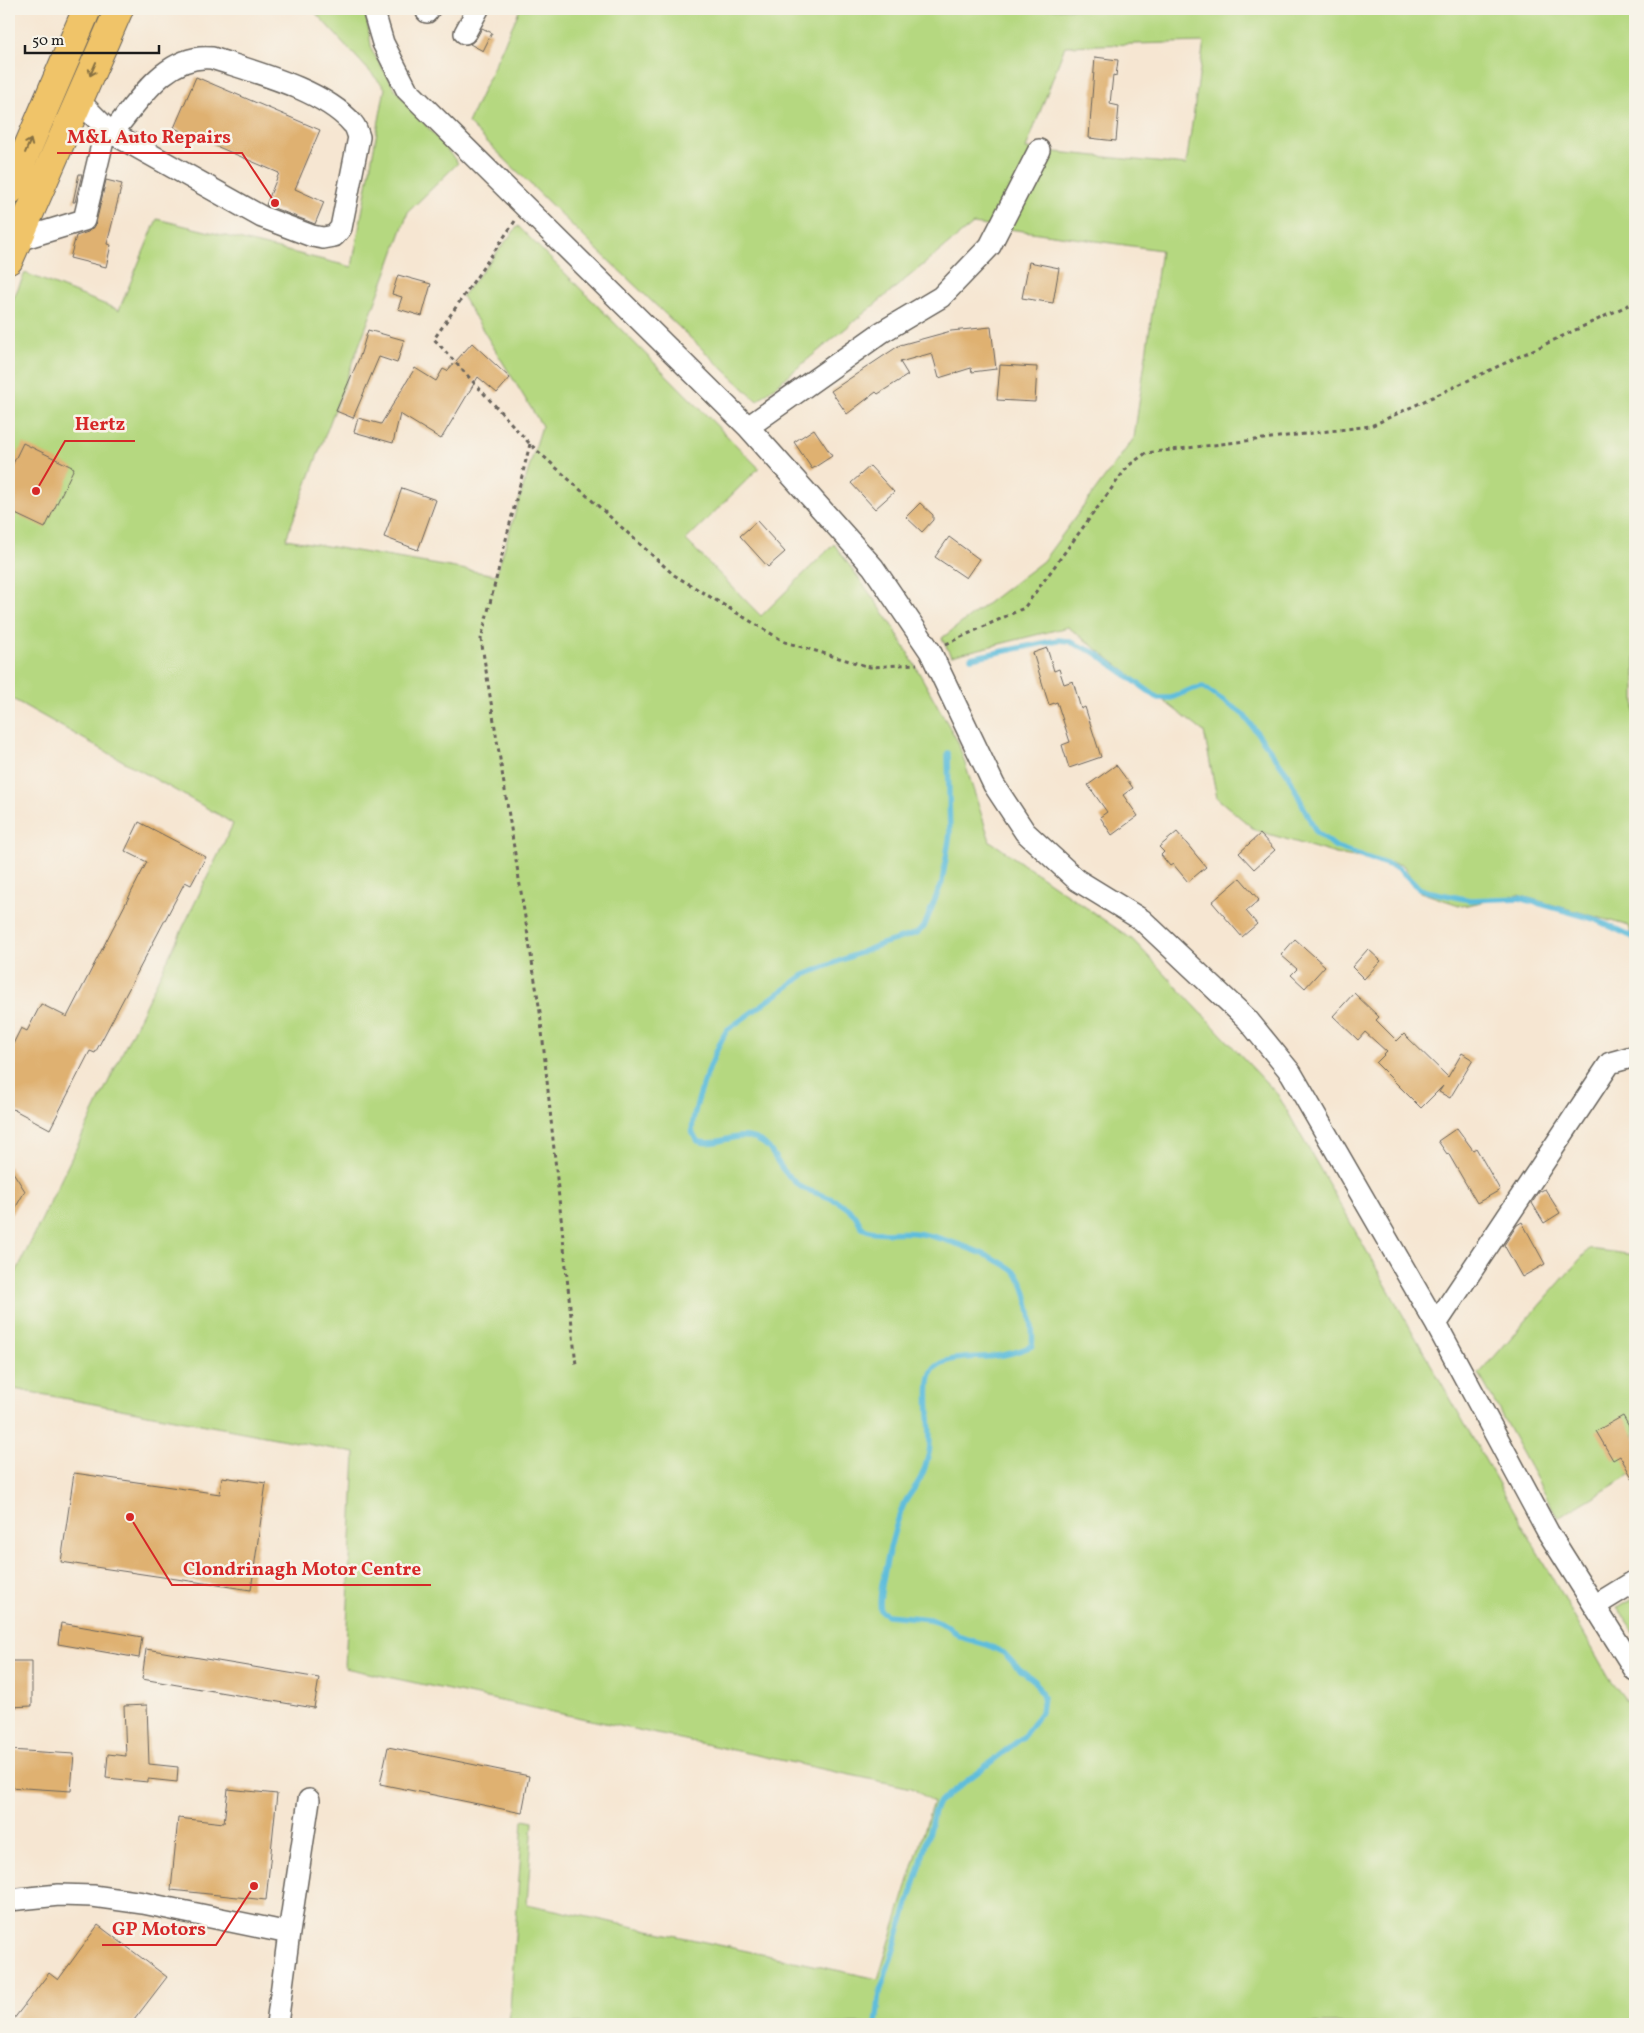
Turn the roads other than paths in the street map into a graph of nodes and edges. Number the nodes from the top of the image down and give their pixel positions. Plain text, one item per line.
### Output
1 (87, 9) edge
2 (119, 9) edge
3 (373, 9) edge
4 (478, 9) edge
5 (465, 33) dead end
6 (79, 101) junction
7 (109, 130) junction
8 (1039, 150) dead end
9 (9, 191) edge
10 (13, 250) edge
11 (748, 427) junction
12 (1635, 1056) edge
13 (1436, 1324) junction
14 (1635, 1581) edge
15 (1596, 1605) junction
16 (1635, 1670) edge
17 (309, 1800) dead end
18 (9, 1900) edge
19 (289, 1933) junction
20 (278, 2024) edge

9 -> 1 main road
2 -> 6 main road
3 - 11 street
4 - 5 street
6 - 7 street
6 - 10 main road
7 - 7 street
7 - 10 street
8 - 11 street
11 - 13 street
12 - 13 street
13 - 15 street
14 - 15 street
15 - 16 street
17 - 19 street
18 - 19 street
19 - 20 street

